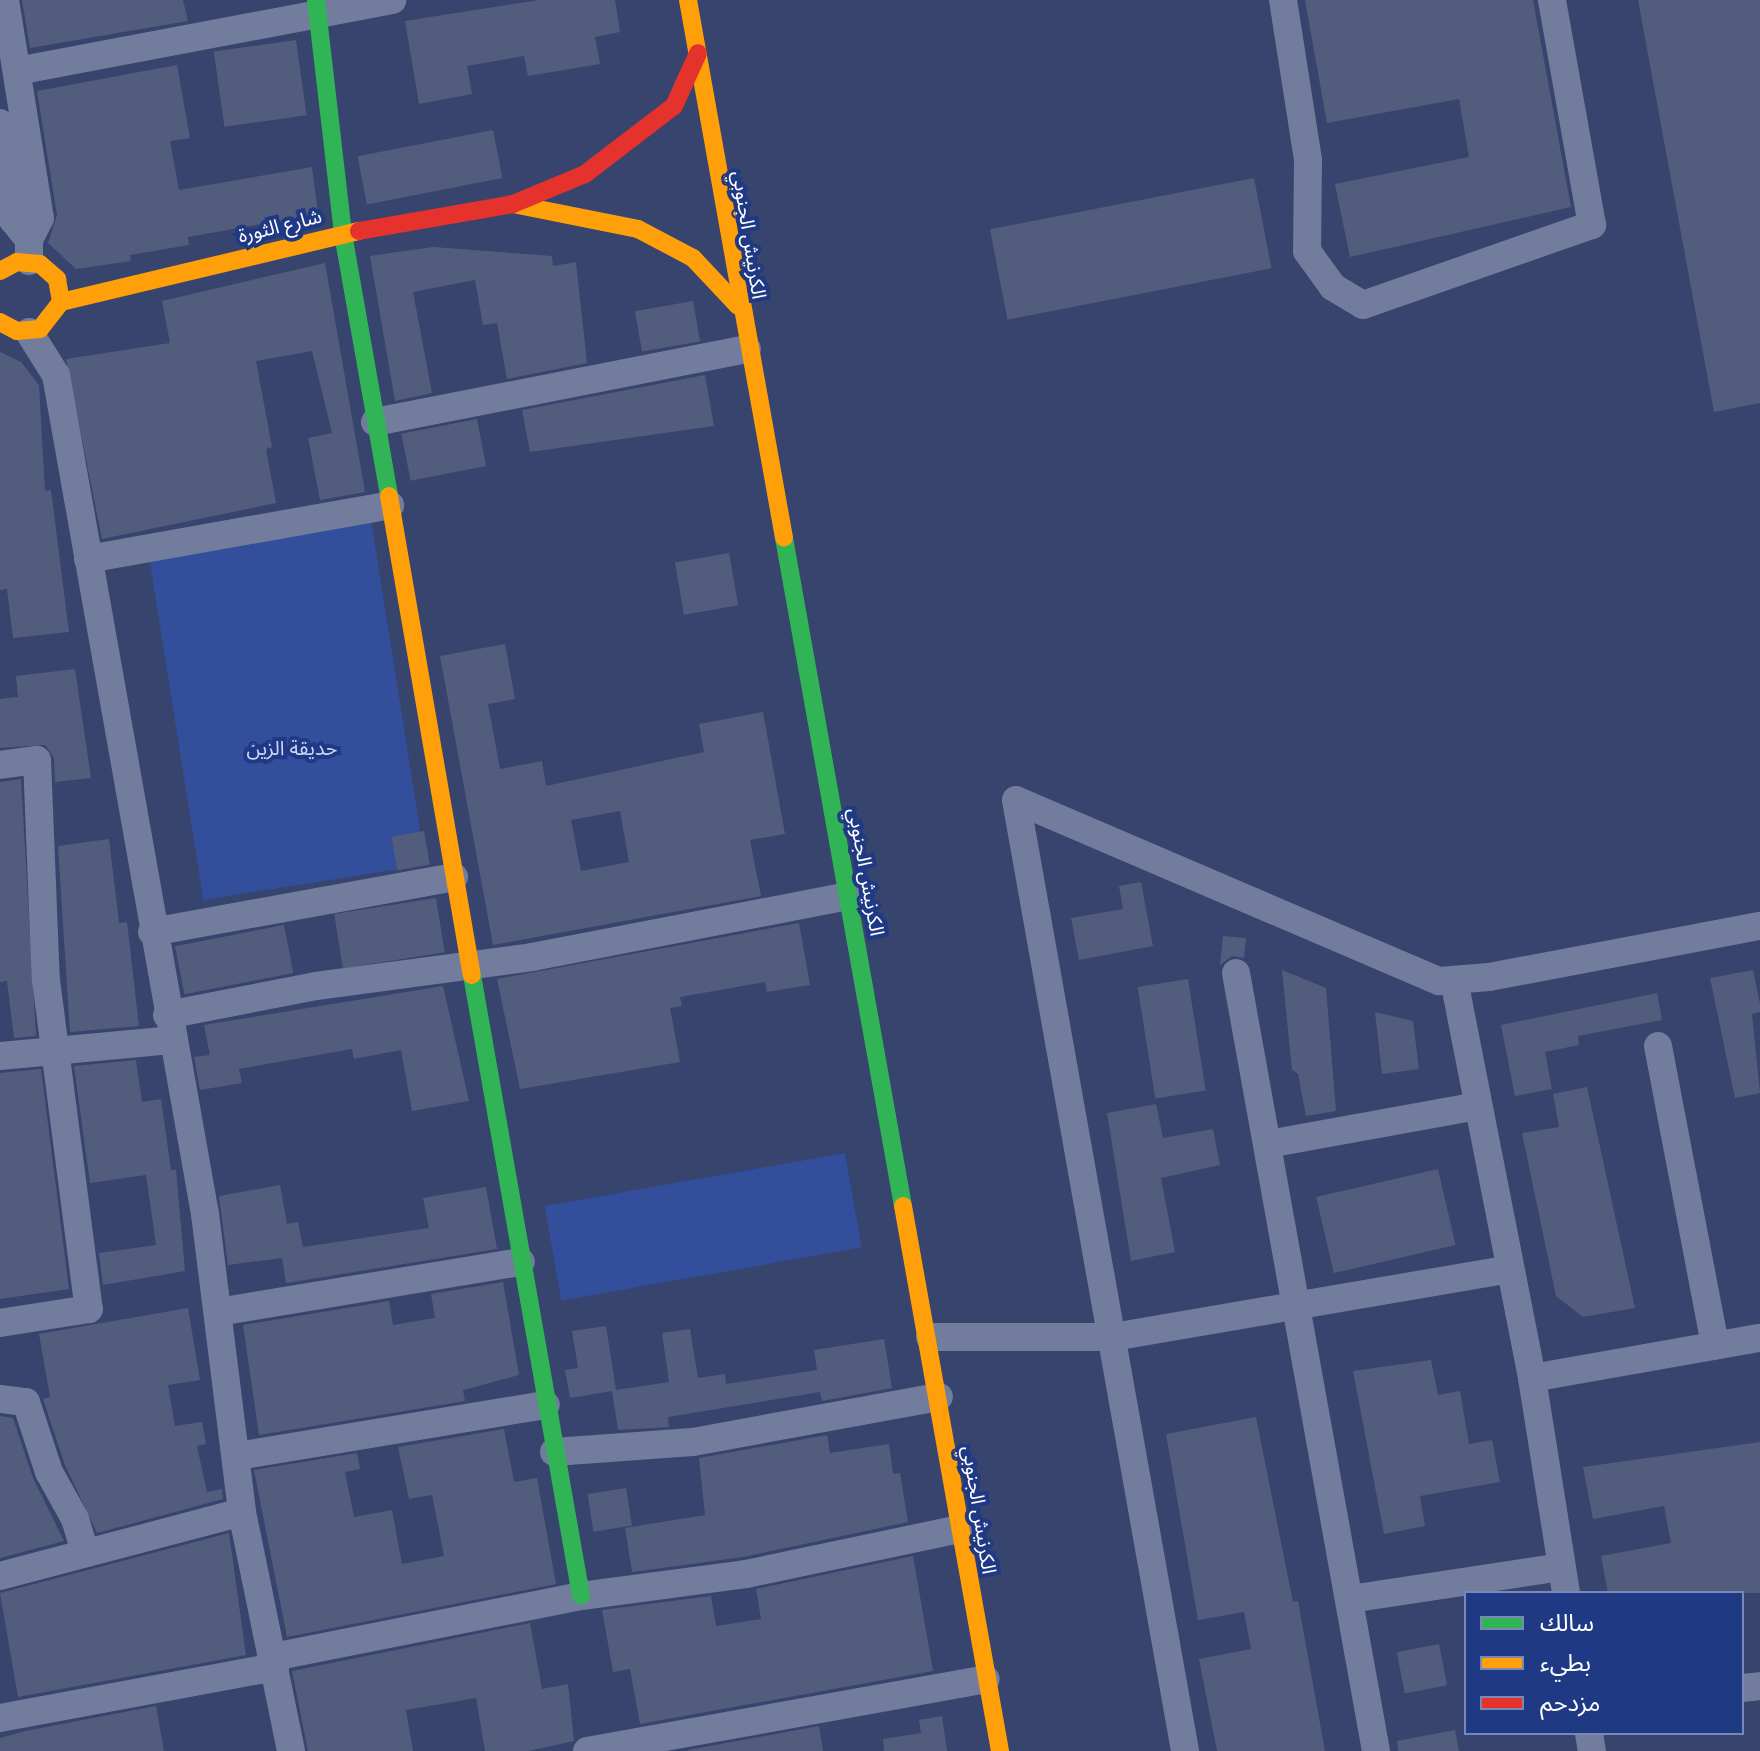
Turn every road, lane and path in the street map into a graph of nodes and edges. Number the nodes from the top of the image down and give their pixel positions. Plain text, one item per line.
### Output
1 (5, 0) edge
2 (392, 0) edge
3 (688, 0) edge
4 (1283, 0) edge
5 (1552, 0) edge
6 (318, 6) edge
7 (698, 53) junction
8 (17, 71) junction
9 (0, 123) edge
10 (513, 204) junction
11 (343, 234) junction
12 (13, 261) edge
13 (61, 302) junction
14 (738, 306) junction
15 (9, 327) edge
16 (747, 349) junction
17 (375, 422) junction
18 (390, 505) junction
19 (88, 559) junction
20 (0, 765) edge
21 (454, 877) junction
22 (848, 896) junction
23 (1760, 926) edge
24 (152, 932) junction
25 (469, 967) junction
26 (1236, 973) dead end
27 (1454, 980) junction
28 (169, 1028) junction
29 (1658, 1046) dead end
30 (53, 1054) junction
31 (0, 1056) edge
32 (1478, 1106) junction
33 (1268, 1144) junction
34 (521, 1262) junction
35 (1509, 1269) junction
36 (1299, 1307) junction
37 (218, 1312) junction
38 (0, 1323) edge
39 (930, 1337) junction
40 (1113, 1337) junction
41 (1760, 1338) edge
42 (1715, 1346) junction
43 (1532, 1378) junction
44 (939, 1397) junction
45 (0, 1399) edge
46 (546, 1405) junction
47 (554, 1452) junction
48 (237, 1456) junction
49 (242, 1512) junction
50 (959, 1529) junction
51 (85, 1552) junction
52 (0, 1576) edge
53 (1564, 1580) edge
54 (581, 1596) junction
55 (1350, 1599) junction
56 (274, 1662) junction
57 (986, 1679) junction
58 (0, 1718) edge
59 (741, 1738) edge
60 (291, 1751) edge
61 (587, 1751) edge
62 (1000, 1751) edge
63 (1185, 1751) edge
64 (1376, 1751) edge

1 - 8 street
2 - 6 street
3 - 7 main road, الكرنيش الجنوبي
4 - 5 street
6 - 8 street
6 - 11 main road
7 - 10 main road, شارع الثورة
7 - 14 main road, الكرنيش الجنوبي
8 - 12 street
9 - 12 street
10 - 11 main road, شارع الثورة
10 - 14 main road, شارع الثورة
11 - 13 main road, شارع الثورة
11 - 17 main road
12 - 13 main road
13 - 15 main road
14 - 16 main road, الكرنيش الجنوبي
15 - 19 street
16 - 17 street
16 - 22 main road, الكرنيش الجنوبي
17 - 18 main road
18 - 19 street
18 - 21 main road
19 - 24 street
20 - 30 street
21 - 24 street
21 - 25 main road
22 - 25 street
22 - 39 main road, الكرنيش الجنوبي
23 - 27 street
24 - 28 street
25 - 28 street
25 - 34 main road
26 - 33 street
27 - 32 street
27 - 40 street
28 - 30 street
28 - 37 street
29 - 42 street
30 - 31 street
30 - 38 street
32 - 33 street
32 - 35 street
33 - 36 street
34 - 37 street
34 - 46 main road
35 - 36 street
35 - 43 street
36 - 40 street
36 - 55 street
37 - 48 street
39 - 40 street
39 - 44 main road, الكرنيش الجنوبي
40 - 63 street
41 - 42 street
42 - 43 street
43 - 53 street
44 - 47 street
44 - 50 main road, الكرنيش الجنوبي
45 - 51 street
46 - 47 main road
46 - 48 street
47 - 54 main road
48 - 49 street
49 - 51 street
49 - 56 street
50 - 54 street
50 - 57 main road, الكرنيش الجنوبي
51 - 52 street
53 - 55 street
54 - 56 street
55 - 64 street
56 - 58 street
56 - 60 street
57 - 59 street
57 - 62 main road, الكرنيش الجنوبي
59 - 61 street

